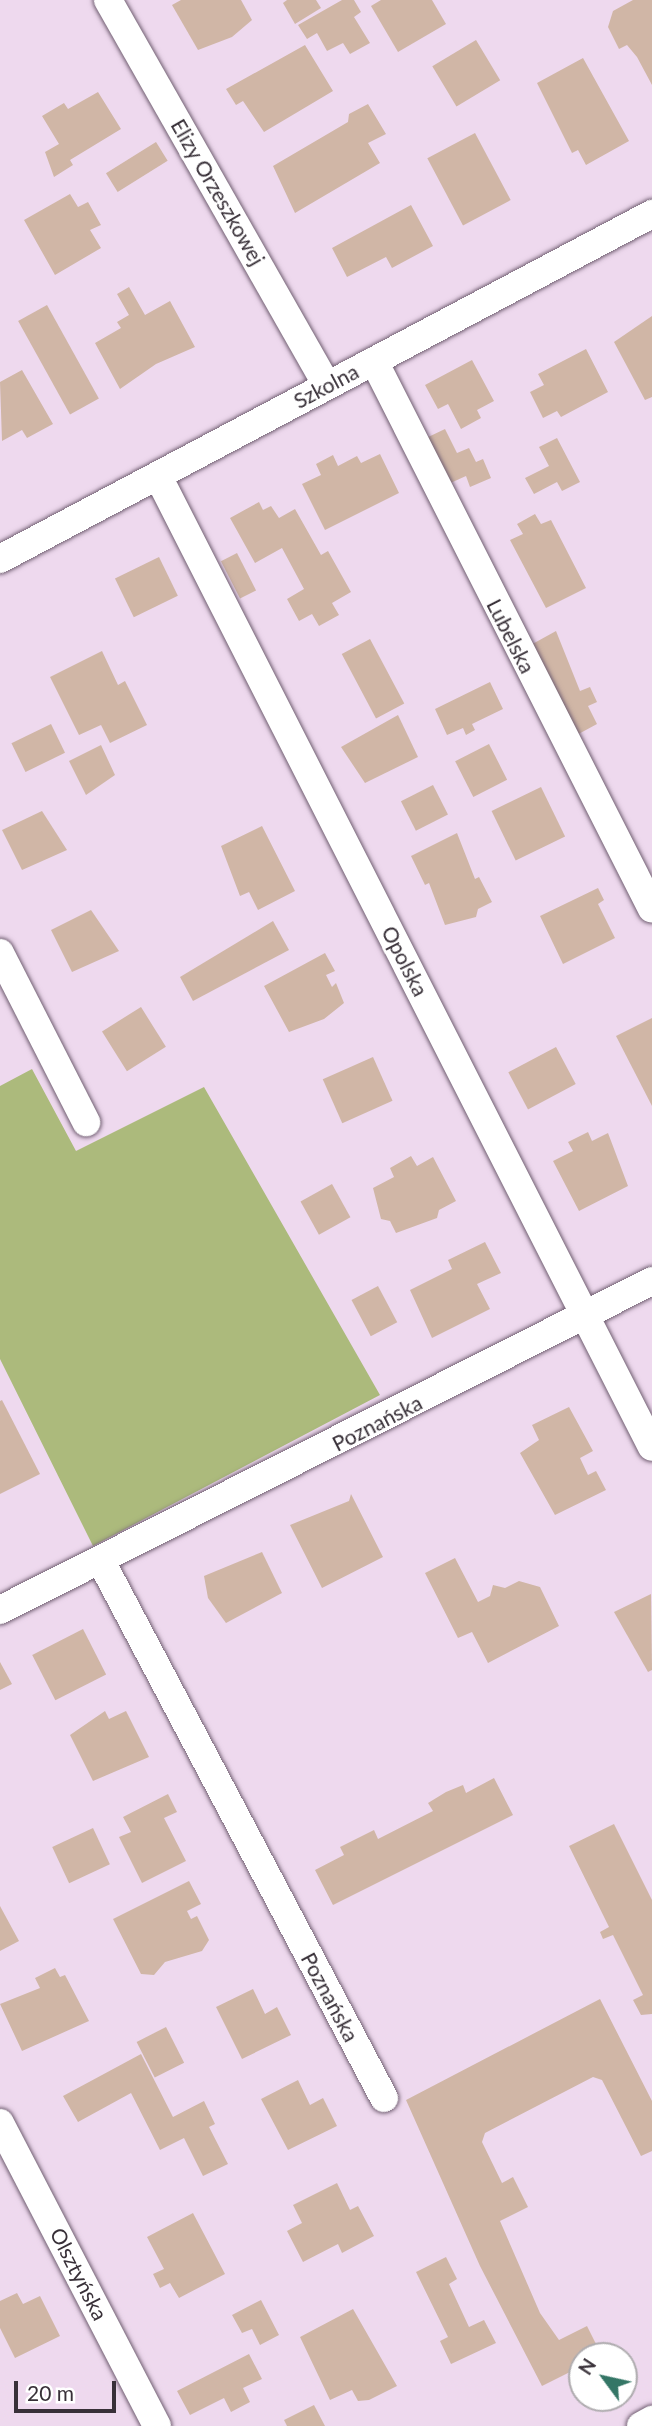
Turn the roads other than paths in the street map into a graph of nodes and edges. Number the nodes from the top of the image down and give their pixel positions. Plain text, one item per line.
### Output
1 (108, 0) edge
2 (652, 214) edge
3 (374, 361) junction
4 (327, 385) junction
5 (158, 477) junction
6 (0, 559) edge
7 (652, 909) edge
8 (0, 953) edge
9 (86, 1122) dead end
10 (652, 1281) edge
11 (587, 1316) junction
12 (652, 1447) edge
13 (101, 1561) junction
14 (0, 1611) edge
15 (384, 2098) dead end
16 (0, 2123) edge
17 (652, 2420) edge
18 (158, 2426) edge
19 (641, 2426) edge

1 - 4 street, Elizy Orzeszkowej
2 - 3 street, Szkolna
3 - 4 street, Szkolna
3 - 7 street, Lubelska
4 - 5 street, Szkolna
5 - 6 street, Szkolna
5 - 11 street, Opolska
8 - 9 street
10 - 11 street, Poznańska
11 - 12 street, Opolska
11 - 13 street, Poznańska
13 - 14 street, Poznańska
13 - 15 street, Poznańska
16 - 18 street, Olsztyńska
17 - 19 street

